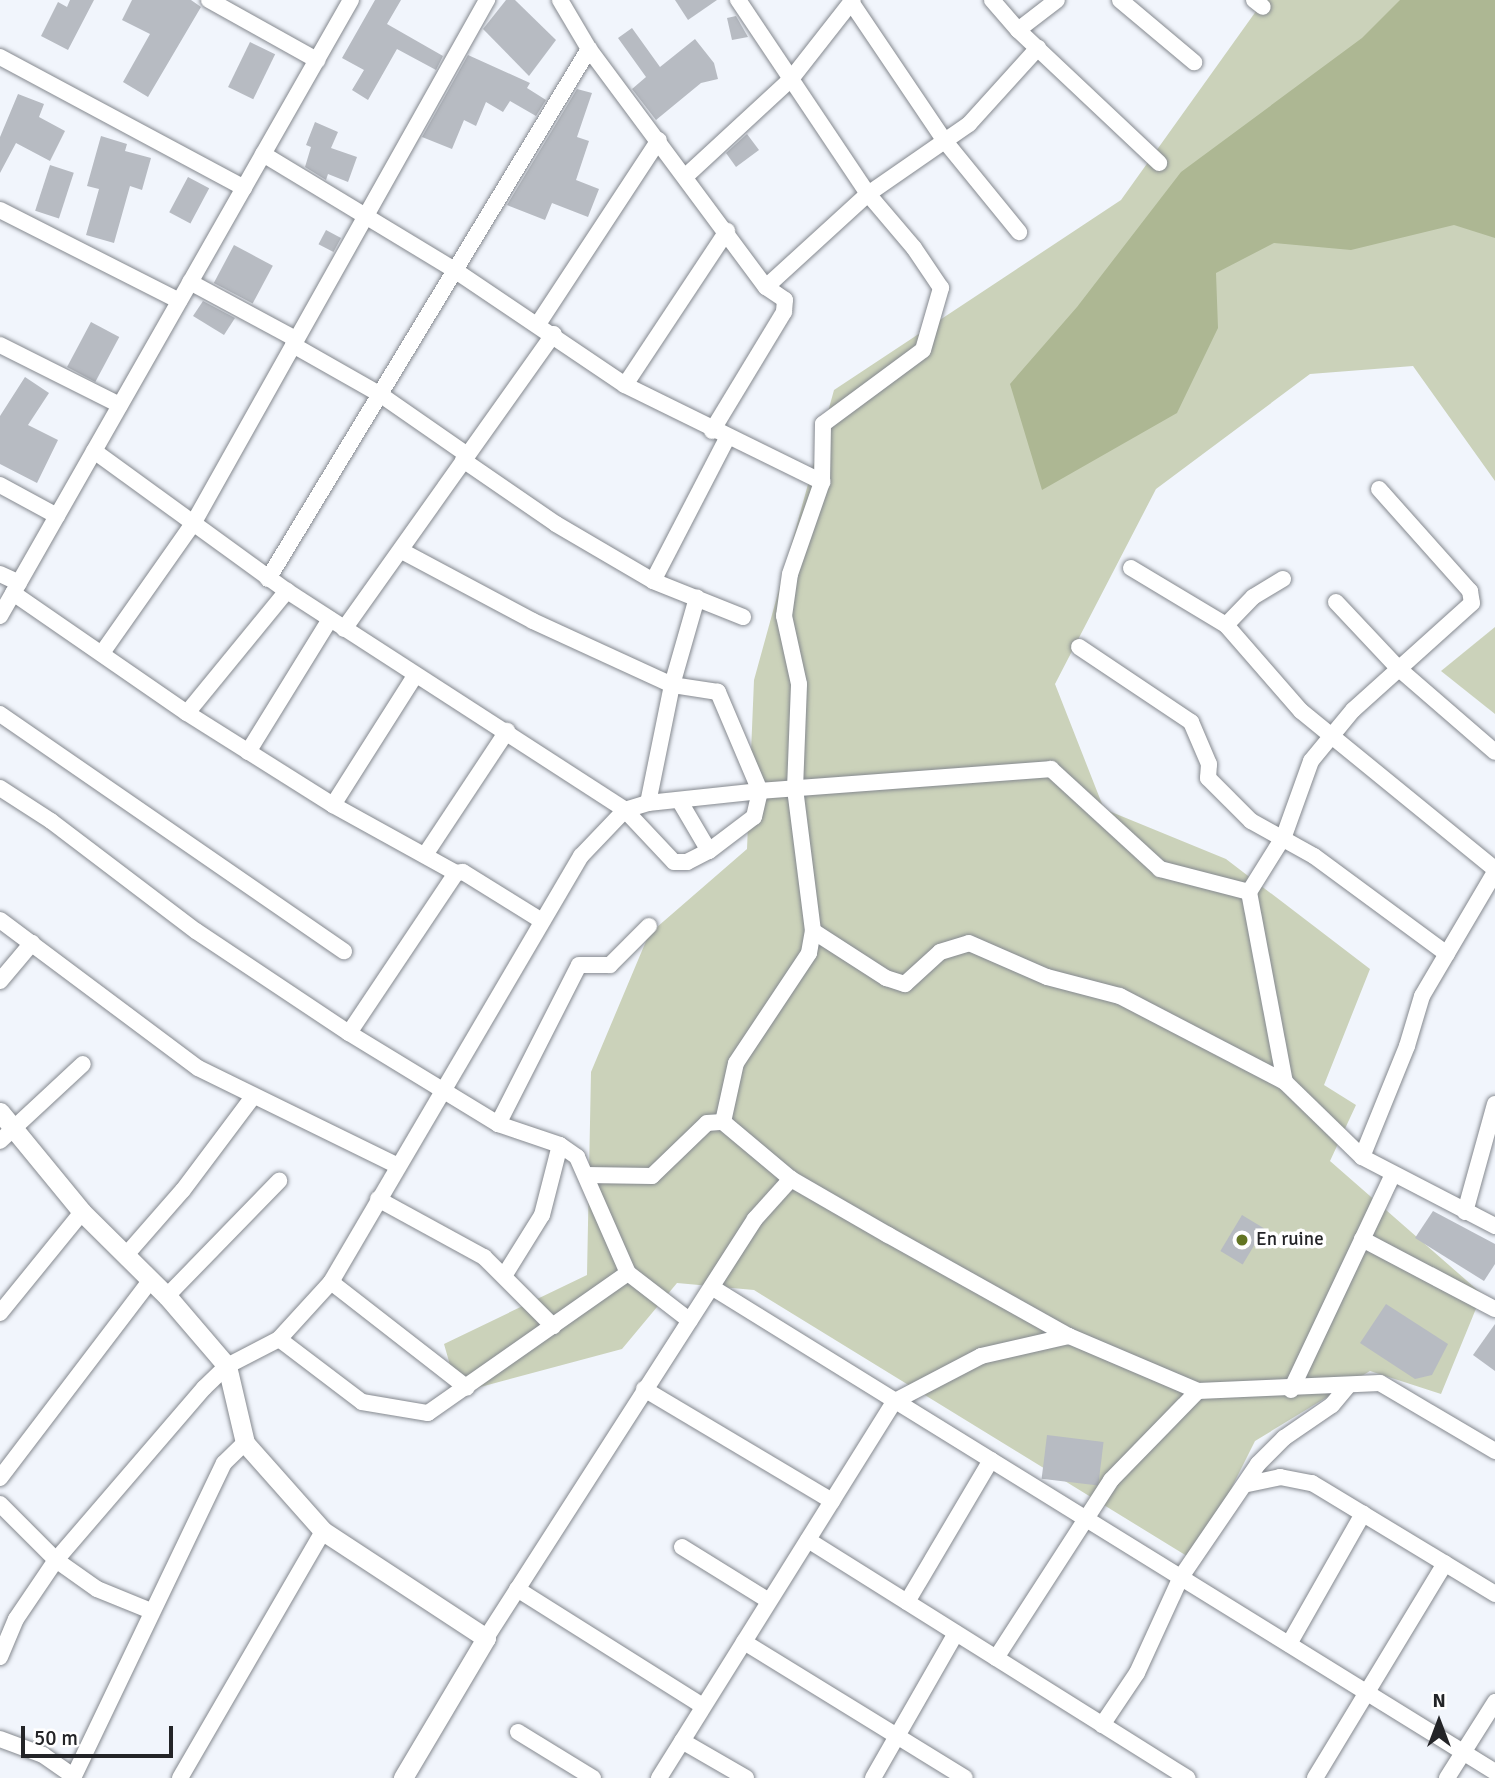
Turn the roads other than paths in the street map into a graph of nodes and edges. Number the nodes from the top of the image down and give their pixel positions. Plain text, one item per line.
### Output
1 (209, 0) edge
2 (351, 0) edge
3 (487, 0) edge
4 (738, 0) edge
5 (992, 0) edge
6 (1057, 0) edge
7 (1120, 0) edge
8 (852, 1) edge
9 (566, 2) edge
10 (1018, 30) junction
11 (1038, 48) junction
12 (589, 49) junction
13 (0, 57) edge
14 (317, 60) junction
15 (1194, 62) dead end
16 (791, 79) junction
17 (659, 140) junction
18 (944, 140) junction
19 (263, 154) junction
20 (1160, 163) dead end
21 (687, 175) junction
22 (244, 188) junction
23 (868, 194) junction
24 (0, 210) edge
25 (364, 217) junction
26 (727, 232) junction
27 (1019, 232) dead end
28 (453, 269) junction
29 (190, 282) junction
30 (766, 287) junction
31 (179, 301) junction
32 (538, 324) junction
33 (554, 334) junction
34 (295, 342) junction
35 (0, 345) edge
36 (625, 385) junction
37 (381, 395) junction
38 (120, 405) junction
39 (720, 434) junction
40 (94, 451) junction
41 (465, 457) junction
42 (822, 482) junction
43 (0, 485) edge
44 (1379, 489) dead end
45 (57, 516) junction
46 (194, 522) junction
47 (402, 551) junction
48 (1131, 568) dead end
49 (0, 574) edge
50 (268, 579) junction
51 (1283, 579) dead end
52 (653, 581) junction
53 (16, 588) junction
54 (287, 591) junction
55 (697, 598) junction
56 (1336, 602) dead end
57 (0, 616) edge
58 (743, 617) dead end
59 (330, 619) junction
60 (1226, 625) junction
61 (344, 629) junction
62 (1079, 647) dead end
63 (102, 653) junction
64 (1398, 668) junction
65 (415, 676) junction
66 (672, 685) junction
67 (187, 713) junction
68 (0, 714) edge
69 (507, 731) junction
70 (1330, 738) junction
71 (248, 752) junction
72 (1495, 752) edge
73 (0, 788) edge
74 (796, 789) junction
75 (760, 791) junction
76 (679, 800) junction
77 (648, 803) junction
78 (333, 805) junction
79 (625, 810) junction
80 (1284, 836) junction
81 (709, 851) junction
82 (425, 855) junction
83 (1495, 870) edge
84 (456, 873) junction
85 (1249, 892) junction
86 (0, 920) edge
87 (542, 921) junction
88 (649, 926) dead end
89 (813, 931) junction
90 (32, 943) junction
91 (344, 950) dead end
92 (1447, 954) junction
93 (0, 981) edge
94 (349, 1033) junction
95 (83, 1064) dead end
96 (1285, 1082) junction
97 (439, 1091) junction
98 (252, 1098) junction
99 (1495, 1104) edge
100 (723, 1122) junction
101 (498, 1125) junction
102 (4, 1127) edge
103 (560, 1145) junction
104 (1362, 1157) junction
105 (396, 1165) junction
106 (1393, 1174) junction
107 (586, 1175) junction
108 (791, 1179) junction
109 (279, 1181) dead end
110 (378, 1199) junction
111 (82, 1212) junction
112 (1465, 1212) junction
113 (1495, 1226) edge
114 (1362, 1239) junction
115 (126, 1255) junction
116 (628, 1273) junction
117 (503, 1276) junction
118 (150, 1281) junction
119 (331, 1282) junction
120 (713, 1288) junction
121 (167, 1296) junction
122 (1495, 1309) edge
123 (0, 1313) edge
124 (690, 1321) junction
125 (554, 1326) junction
126 (1069, 1336) junction
127 (279, 1339) junction
128 (227, 1366) junction
129 (1348, 1386) junction
130 (467, 1388) junction
131 (645, 1389) junction
132 (1291, 1390) junction
133 (1198, 1391) junction
134 (895, 1401) junction
135 (245, 1443) junction
136 (1495, 1451) edge
137 (991, 1460) junction
138 (0, 1478) edge
139 (1248, 1484) junction
140 (832, 1501) junction
141 (0, 1504) edge
142 (1363, 1514) junction
143 (1086, 1519) junction
144 (324, 1531) junction
145 (808, 1540) junction
146 (682, 1547) dead end
147 (56, 1560) junction
148 (1445, 1563) junction
149 (1181, 1577) junction
150 (517, 1589) junction
151 (1495, 1594) edge
152 (769, 1601) junction
153 (907, 1602) junction
154 (151, 1611) junction
155 (956, 1633) junction
156 (486, 1638) junction
157 (744, 1642) junction
158 (1289, 1644) junction
159 (0, 1657) edge
160 (996, 1658) junction
161 (1367, 1692) junction
162 (1495, 1702) edge
163 (704, 1706) junction
164 (1102, 1725) junction
165 (518, 1732) dead end
166 (897, 1736) junction
167 (0, 1739) edge
168 (682, 1741) junction
169 (1463, 1752) junction
170 (1495, 1772) edge
171 (74, 1777) edge
172 (180, 1778) edge
173 (403, 1778) edge
174 (593, 1778) edge
175 (659, 1778) edge
176 (746, 1778) edge
177 (873, 1778) edge
178 (965, 1778) edge
179 (1187, 1778) edge
180 (1315, 1778) edge
181 (1447, 1778) edge

1 - 14 street
2 - 14 street
3 - 25 street
4 - 16 street
5 - 10 street
6 - 10 street
7 - 15 street
8 - 16 street
8 - 18 street
9 - 12 street
10 - 11 street
11 - 18 street
11 - 20 street
12 - 17 street
12 - 28 street
13 - 22 street
14 - 19 street
16 - 21 street
16 - 23 street
17 - 21 street
17 - 32 street
18 - 23 street
18 - 27 street
19 - 22 street
19 - 25 street
21 - 26 street
22 - 29 street
23 - 30 street
23 - 42 street
24 - 31 street
25 - 28 street
25 - 34 street
26 - 30 street
26 - 36 street
28 - 32 street
28 - 37 street
29 - 31 street
29 - 34 street
30 - 39 street
31 - 38 street
32 - 33 street
33 - 36 street
33 - 41 street
34 - 37 street
34 - 46 street
35 - 38 street
36 - 39 street
37 - 41 street
37 - 50 street
38 - 40 street
39 - 42 street
39 - 52 street
40 - 45 street
40 - 46 street
41 - 47 street
41 - 52 street
42 - 74 street
43 - 45 street
44 - 64 street
45 - 53 street
46 - 50 street
46 - 63 street
47 - 61 street
47 - 66 street
48 - 60 street
49 - 53 street
50 - 54 street
51 - 60 street
52 - 55 street
53 - 57 street
53 - 63 street
54 - 59 street
54 - 67 street
55 - 58 street
55 - 66 street
56 - 64 street
59 - 61 street
59 - 71 street
60 - 70 street
61 - 65 street
62 - 80 street
63 - 67 street
64 - 70 street
64 - 72 street
65 - 69 street
65 - 78 street
66 - 75 street
66 - 77 street
67 - 71 street
68 - 91 street
69 - 79 street
69 - 82 street
70 - 80 street
70 - 83 street
71 - 78 street
73 - 94 street
74 - 75 street
74 - 85 street
74 - 89 street
75 - 76 street
75 - 81 street
76 - 77 street
76 - 81 street
77 - 79 street
78 - 82 street
79 - 81 street
79 - 87 street
80 - 85 street
80 - 92 street
82 - 84 street
83 - 92 street
84 - 87 street
84 - 94 street
85 - 96 street
86 - 90 street
87 - 97 street
88 - 101 street
89 - 96 street
89 - 100 street
90 - 93 street
90 - 98 street
92 - 104 street
94 - 97 street
95 - 102 street
96 - 104 street
97 - 101 street
97 - 105 street
98 - 105 street
98 - 115 street
99 - 112 street
100 - 107 street
100 - 108 street
101 - 103 street
102 - 111 street
103 - 107 street
103 - 117 street
104 - 106 street
105 - 110 street
106 - 112 street
106 - 114 street
107 - 116 street
108 - 120 street
108 - 126 street
109 - 121 street
110 - 117 street
110 - 119 street
111 - 115 street
111 - 123 street
112 - 113 street
114 - 122 street
114 - 132 street
115 - 118 street
116 - 124 street
116 - 125 street
117 - 125 street
118 - 121 street
118 - 138 street
119 - 127 street
119 - 130 street
120 - 124 street
120 - 134 street
121 - 128 street
124 - 131 street
125 - 130 street
126 - 133 street
126 - 134 street
127 - 128 street
127 - 130 street
128 - 135 street
128 - 147 street
129 - 132 street
129 - 136 street
129 - 139 street
131 - 140 street
131 - 150 street
132 - 133 street
133 - 143 street
134 - 137 street
134 - 140 street
135 - 144 street
135 - 154 street
137 - 143 street
137 - 153 street
139 - 142 street
139 - 149 street
140 - 145 street
141 - 147 street
142 - 148 street
142 - 158 street
143 - 149 street
143 - 160 street
144 - 156 street
144 - 172 street
145 - 152 street
145 - 153 street
146 - 152 street
147 - 154 street
147 - 159 street
148 - 151 street
148 - 161 street
149 - 158 street
149 - 164 street
150 - 156 street
150 - 163 street
152 - 157 street
153 - 155 street
154 - 171 street
155 - 160 street
155 - 166 street
156 - 173 street
157 - 163 street
157 - 166 street
158 - 161 street
160 - 164 street
161 - 169 street
161 - 180 street
162 - 169 street
163 - 168 street
164 - 179 street
165 - 174 street
166 - 177 street
166 - 178 street
167 - 171 street
168 - 175 street
168 - 176 street
169 - 170 street
169 - 181 street

